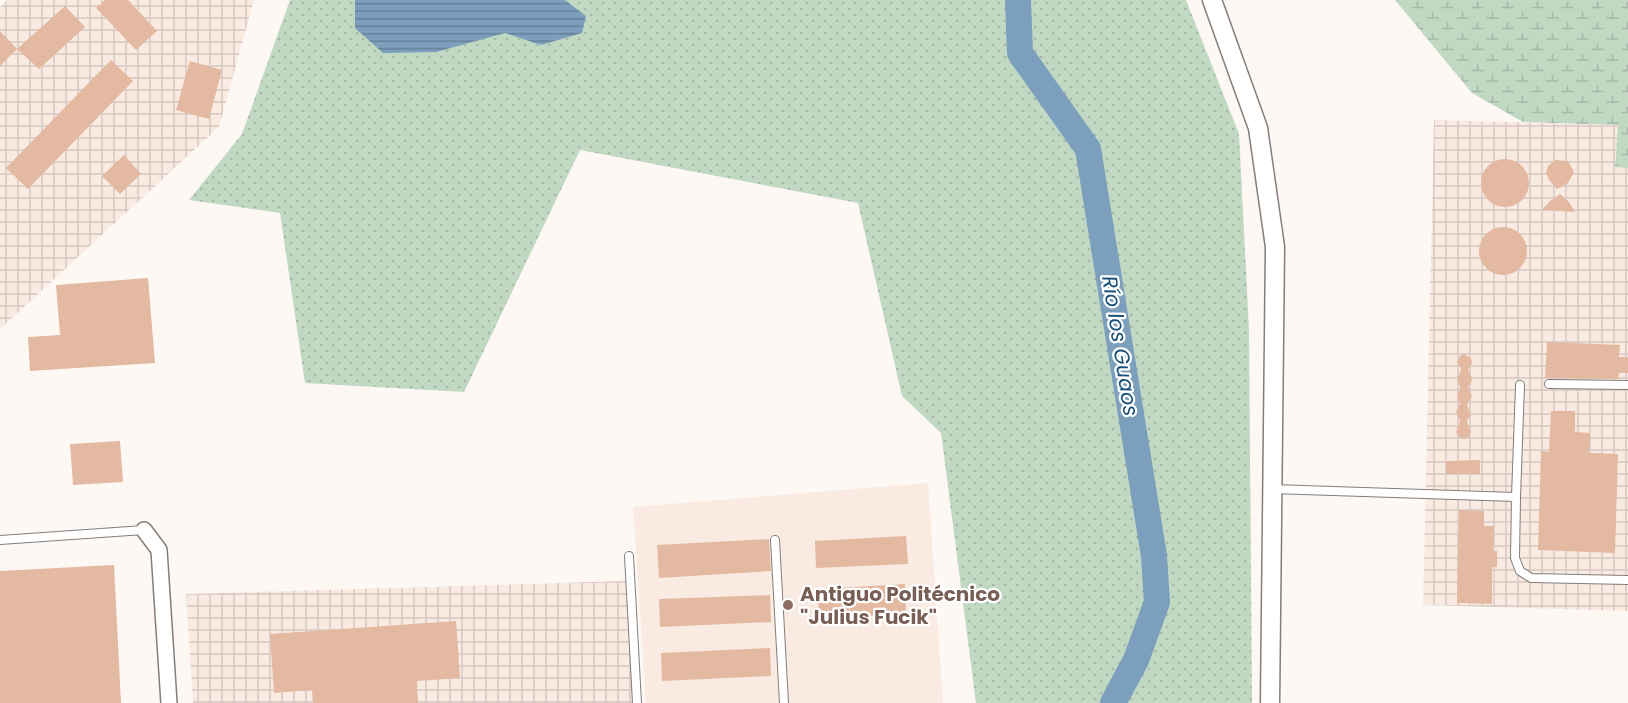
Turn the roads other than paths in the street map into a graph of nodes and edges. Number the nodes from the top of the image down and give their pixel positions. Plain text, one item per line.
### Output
1 (1212, 0) edge
2 (1549, 384) dead end
3 (1520, 385) dead end
4 (1628, 385) edge
5 (1272, 489) junction
6 (1516, 496) junction
7 (144, 530) joint
8 (0, 540) edge
9 (775, 540) dead end
10 (629, 556) dead end
11 (1628, 580) edge
12 (169, 703) edge
13 (637, 703) edge
14 (784, 703) edge
15 (1270, 703) edge

1 - 5 street
2 - 4 lane
3 - 6 lane
5 - 6 lane
5 - 15 street
6 - 11 lane
7 - 8 lane
7 - 12 street
9 - 14 lane
10 - 13 lane

